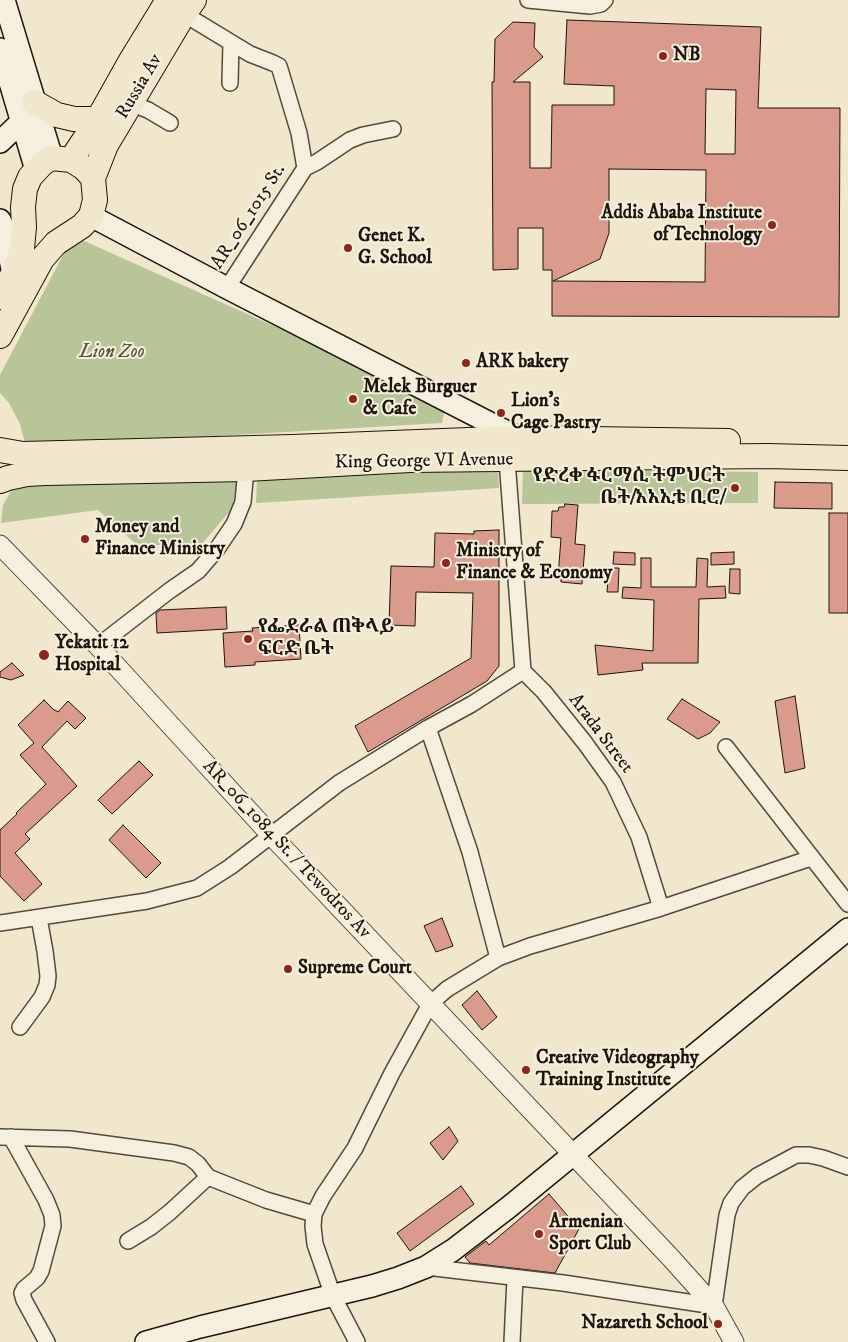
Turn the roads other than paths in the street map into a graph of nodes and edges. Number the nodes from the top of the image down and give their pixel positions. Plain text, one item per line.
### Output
1 (4, 0) edge
2 (529, 0) edge
3 (605, 0) edge
4 (182, 5) edge
5 (231, 43) junction
6 (0, 49) edge
7 (230, 83) dead end
8 (34, 102) junction
9 (130, 103) junction
10 (98, 118) junction
11 (22, 121) junction
12 (170, 123) dead end
13 (394, 129) dead end
14 (0, 142) edge
15 (53, 162) junction
16 (305, 168) junction
17 (94, 178) junction
18 (91, 216) junction
19 (0, 220) edge
20 (32, 254) junction
21 (13, 274) junction
22 (227, 288) junction
23 (0, 297) edge
24 (0, 336) edge
25 (519, 438) junction
26 (848, 444) edge
27 (0, 450) edge
28 (294, 456) junction
29 (848, 458) edge
30 (507, 460) junction
31 (534, 460) junction
32 (246, 468) junction
33 (0, 481) edge
34 (0, 545) edge
35 (98, 646) junction
36 (523, 670) junction
37 (428, 728) junction
38 (726, 747) dead end
39 (270, 834) junction
40 (811, 858) junction
41 (848, 904) edge
42 (661, 908) junction
43 (39, 918) junction
44 (0, 923) edge
45 (848, 929) edge
46 (498, 958) junction
47 (430, 1004) junction
48 (20, 1027) dead end
49 (5, 1137) edge
50 (573, 1155) junction
51 (848, 1167) edge
52 (208, 1177) junction
53 (314, 1214) junction
54 (128, 1241) dead end
55 (426, 1267) junction
56 (515, 1278) junction
57 (333, 1296) junction
58 (714, 1306) junction
59 (47, 1342) edge
60 (146, 1342) edge
61 (356, 1342) edge
62 (512, 1342) edge
63 (734, 1342) edge

1 - 8 main road
2 - 3 street
4 - 5 street, AR_06_1015 St.
4 - 9 main road, Russia Av
4 - 10 main road, Russia Av
5 - 7 street
5 - 16 street, AR_06_1015 St.
6 - 11 main road
8 - 10 main road
8 - 15 main road
9 - 12 street
9 - 17 main road, Russia Av
10 - 15 main road, Russia Av
11 - 14 main road
11 - 15 main road
13 - 16 street, AR_06_1015 St.
15 - 17 main road
15 - 20 main road
16 - 22 street, AR_06_1015 St.
17 - 18 main road
18 - 20 main road
18 - 22 main road
19 - 21 main road
20 - 21 main road
20 - 24 main road
21 - 23 main road
22 - 25 main road
25 - 26 main road, King George VI Avenue
25 - 28 main road, King George VI Avenue
25 - 31 main road
27 - 28 main road, King George VI Avenue
28 - 30 main road, King George VI Avenue
28 - 32 main road, King George VI Avenue
29 - 31 main road, King George VI Avenue
30 - 31 main road, King George VI Avenue
30 - 36 street
32 - 33 main road, King George VI Avenue
32 - 35 street
34 - 35 street, AR_06_1084 St. / Tewodros Av
35 - 39 street, AR_06_1084 St. / Tewodros Av
36 - 37 street
36 - 42 street, Arada Street
37 - 39 street
37 - 46 street
38 - 40 street
39 - 43 street
39 - 47 street, AR_06_1084 St. / Tewodros Av
40 - 41 street
40 - 42 street
42 - 46 street
43 - 44 street
43 - 48 street
45 - 50 main road
46 - 47 street
47 - 50 street, AR_06_1084 St. / Tewodros Av
47 - 53 street
49 - 52 street
49 - 59 street
50 - 55 main road
50 - 58 street, AR_06_1084 St. / Tewodros Av
51 - 58 street
52 - 53 street
52 - 54 street
53 - 57 street
55 - 56 street
55 - 57 main road
56 - 58 street
56 - 62 street
57 - 60 main road
57 - 61 street
58 - 63 street, AR_06_1084 St. / Tewodros Av

